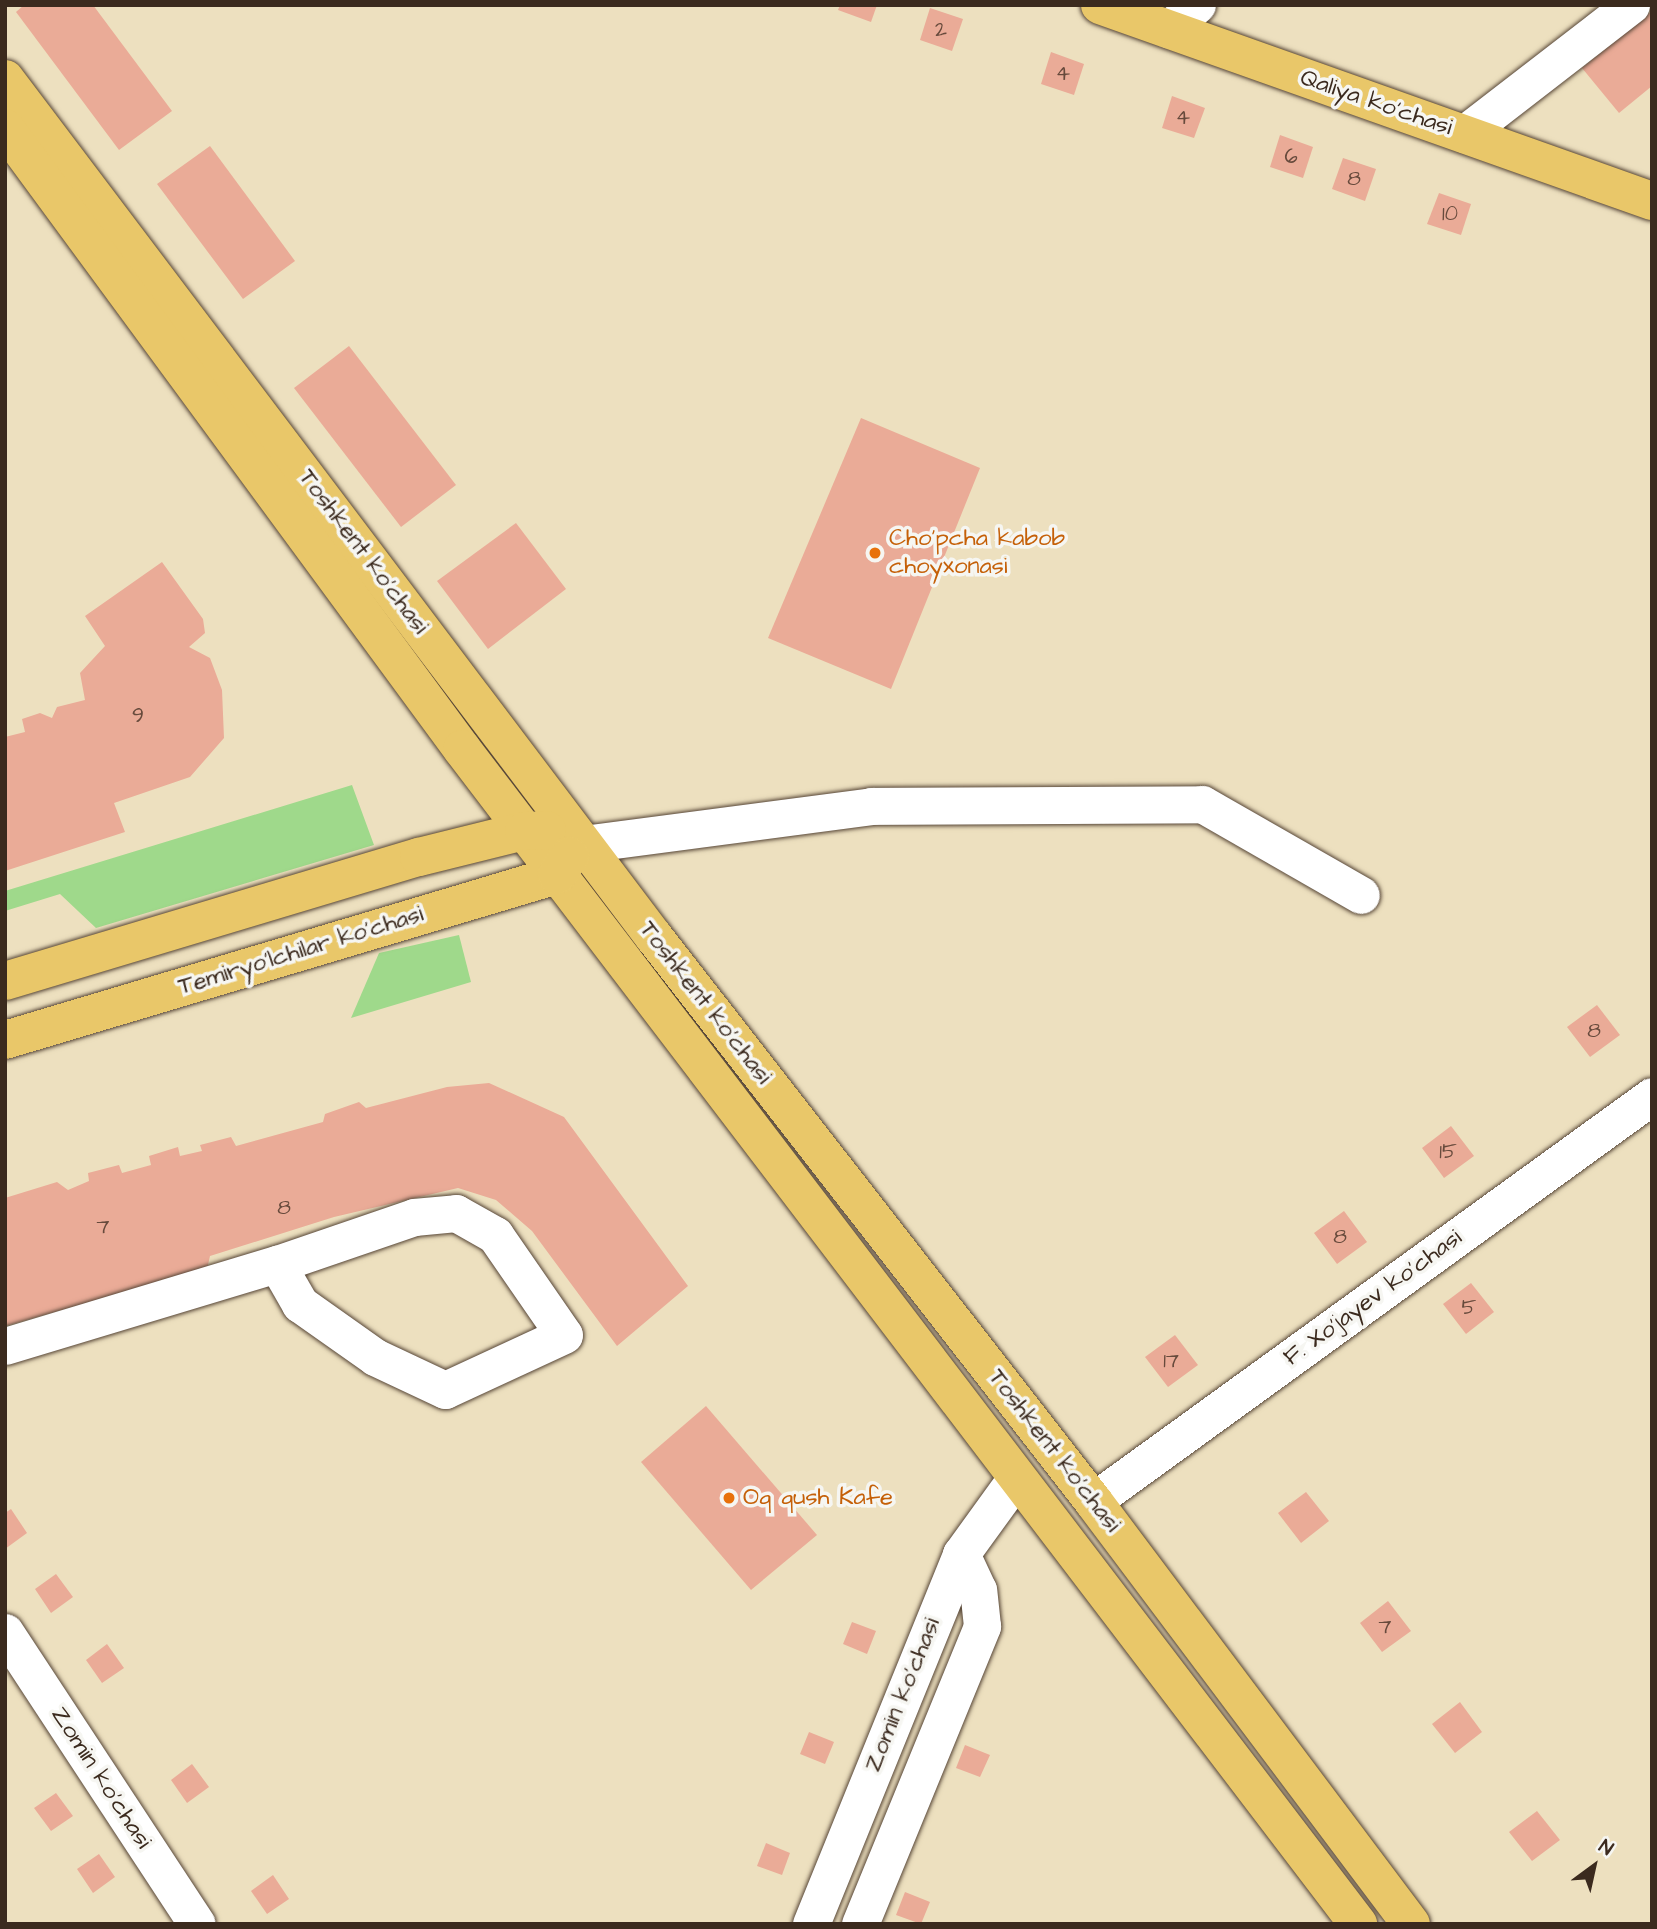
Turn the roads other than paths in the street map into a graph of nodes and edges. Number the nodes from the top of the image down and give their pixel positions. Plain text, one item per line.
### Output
1 (1100, 5) edge
2 (1197, 5) edge
3 (1631, 5) edge
4 (1168, 29) junction
5 (5, 79) edge
6 (5, 128) edge
7 (1464, 134) junction
8 (1652, 201) edge
9 (524, 831) junction
10 (576, 841) junction
11 (558, 875) junction
12 (1361, 895) dead end
13 (5, 981) edge
14 (5, 1040) edge
15 (1652, 1096) edge
16 (277, 1264) junction
17 (5, 1346) edge
18 (1016, 1478) junction
19 (1093, 1501) junction
20 (961, 1554) junction
21 (5, 1632) edge
22 (1348, 1919) edge
23 (198, 1924) edge
24 (811, 1924) edge
25 (860, 1924) edge
26 (1411, 1924) edge

1 - 4 main road, Qaliya ko'chasi
2 - 4 street
3 - 7 street
4 - 7 main road, Qaliya ko'chasi
5 - 10 main road, Toshkent ko'chasi
6 - 9 main road, Toshkent ko'chasi
7 - 8 main road, Qaliya ko'chasi
9 - 10 main road
9 - 11 main road, Toshkent ko'chasi
9 - 13 main road
10 - 11 main road
10 - 12 street
10 - 19 main road, Toshkent ko'chasi
11 - 14 main road, Temiryo'lchilar ko'chasi
11 - 18 main road, Toshkent ko'chasi
15 - 19 street, F. Xo'jayev ko'chasi
16 - 16 street
16 - 17 street
18 - 20 street, Zomin ko'chasi
18 - 22 main road, Toshkent ko'chasi
19 - 26 main road, Toshkent ko'chasi
20 - 24 street, Zomin ko'chasi
20 - 25 street
21 - 23 street, Zomin ko'chasi

